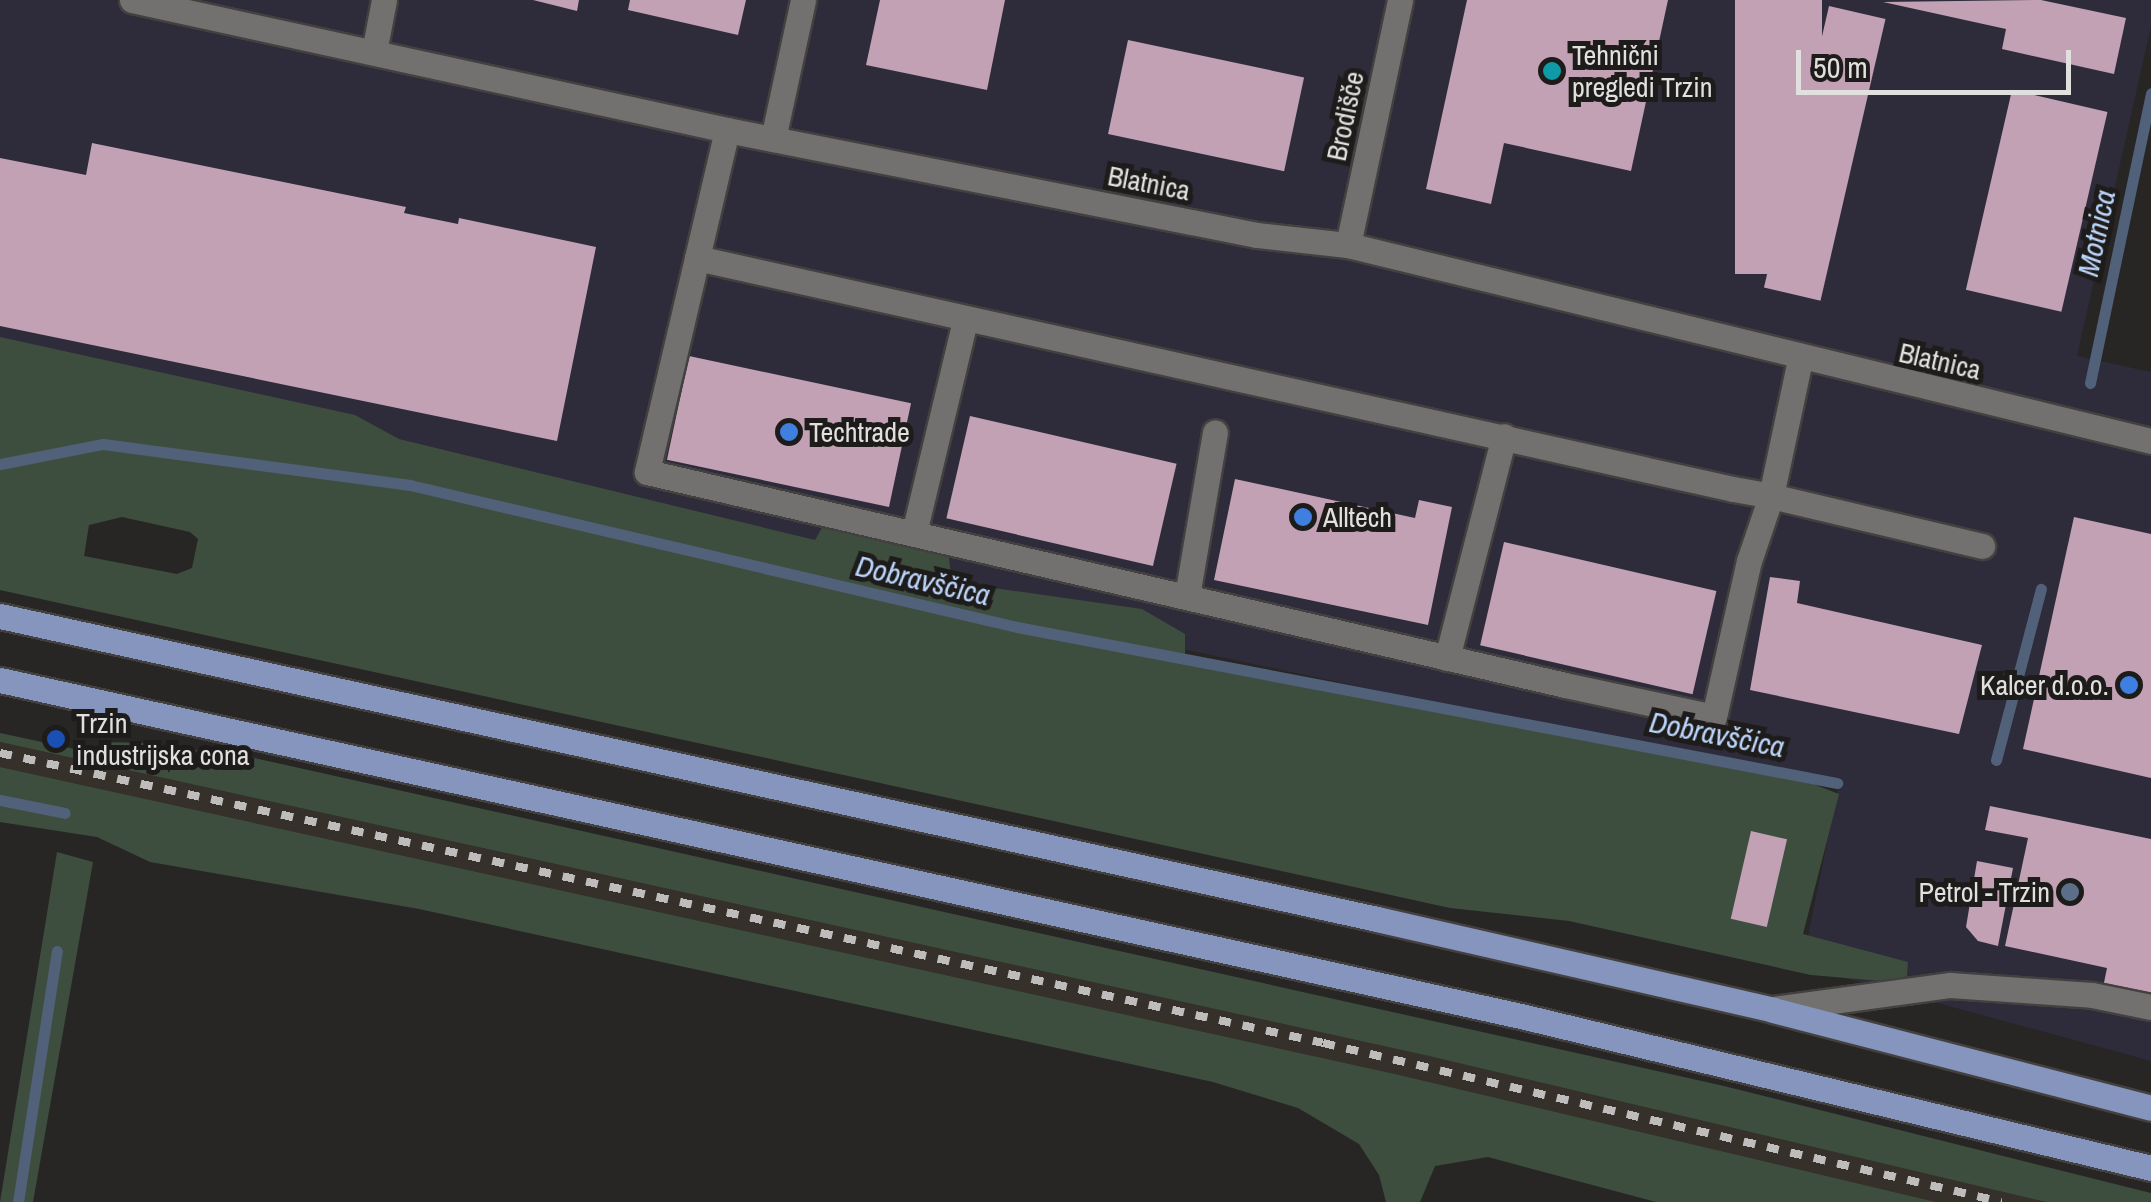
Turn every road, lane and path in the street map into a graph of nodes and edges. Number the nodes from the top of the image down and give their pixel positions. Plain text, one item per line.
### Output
1 (132, 0) edge
2 (384, 0) edge
3 (804, 0) edge
4 (1400, 0) edge
5 (374, 52) junction
6 (726, 130) junction
7 (773, 139) junction
8 (1348, 246) junction
9 (698, 258) junction
10 (965, 321) junction
11 (1800, 360) junction
12 (1215, 432) dead end
13 (1504, 436) junction
14 (2151, 440) edge
15 (1771, 496) junction
16 (914, 532) junction
17 (1982, 546) dead end
18 (1187, 596) junction
19 (0, 616) edge
20 (1446, 658) junction
21 (0, 680) edge
22 (2151, 1006) edge
23 (1773, 1010) junction
24 (2151, 1108) edge
25 (2151, 1168) edge

1 - 5 street, Blatnica
2 - 5 street
3 - 7 street
4 - 8 street, Brodišče
5 - 6 street, Blatnica
6 - 7 street, Blatnica
6 - 9 street
7 - 8 street, Blatnica
8 - 11 street, Blatnica
9 - 10 street
9 - 16 street
10 - 13 street
10 - 16 street
11 - 14 street, Blatnica
11 - 15 street
12 - 18 street
13 - 15 street
13 - 20 street
15 - 17 street
15 - 20 street
16 - 18 street
18 - 20 street
19 - 23 main road
21 - 25 main road
22 - 23 street
23 - 24 main road

